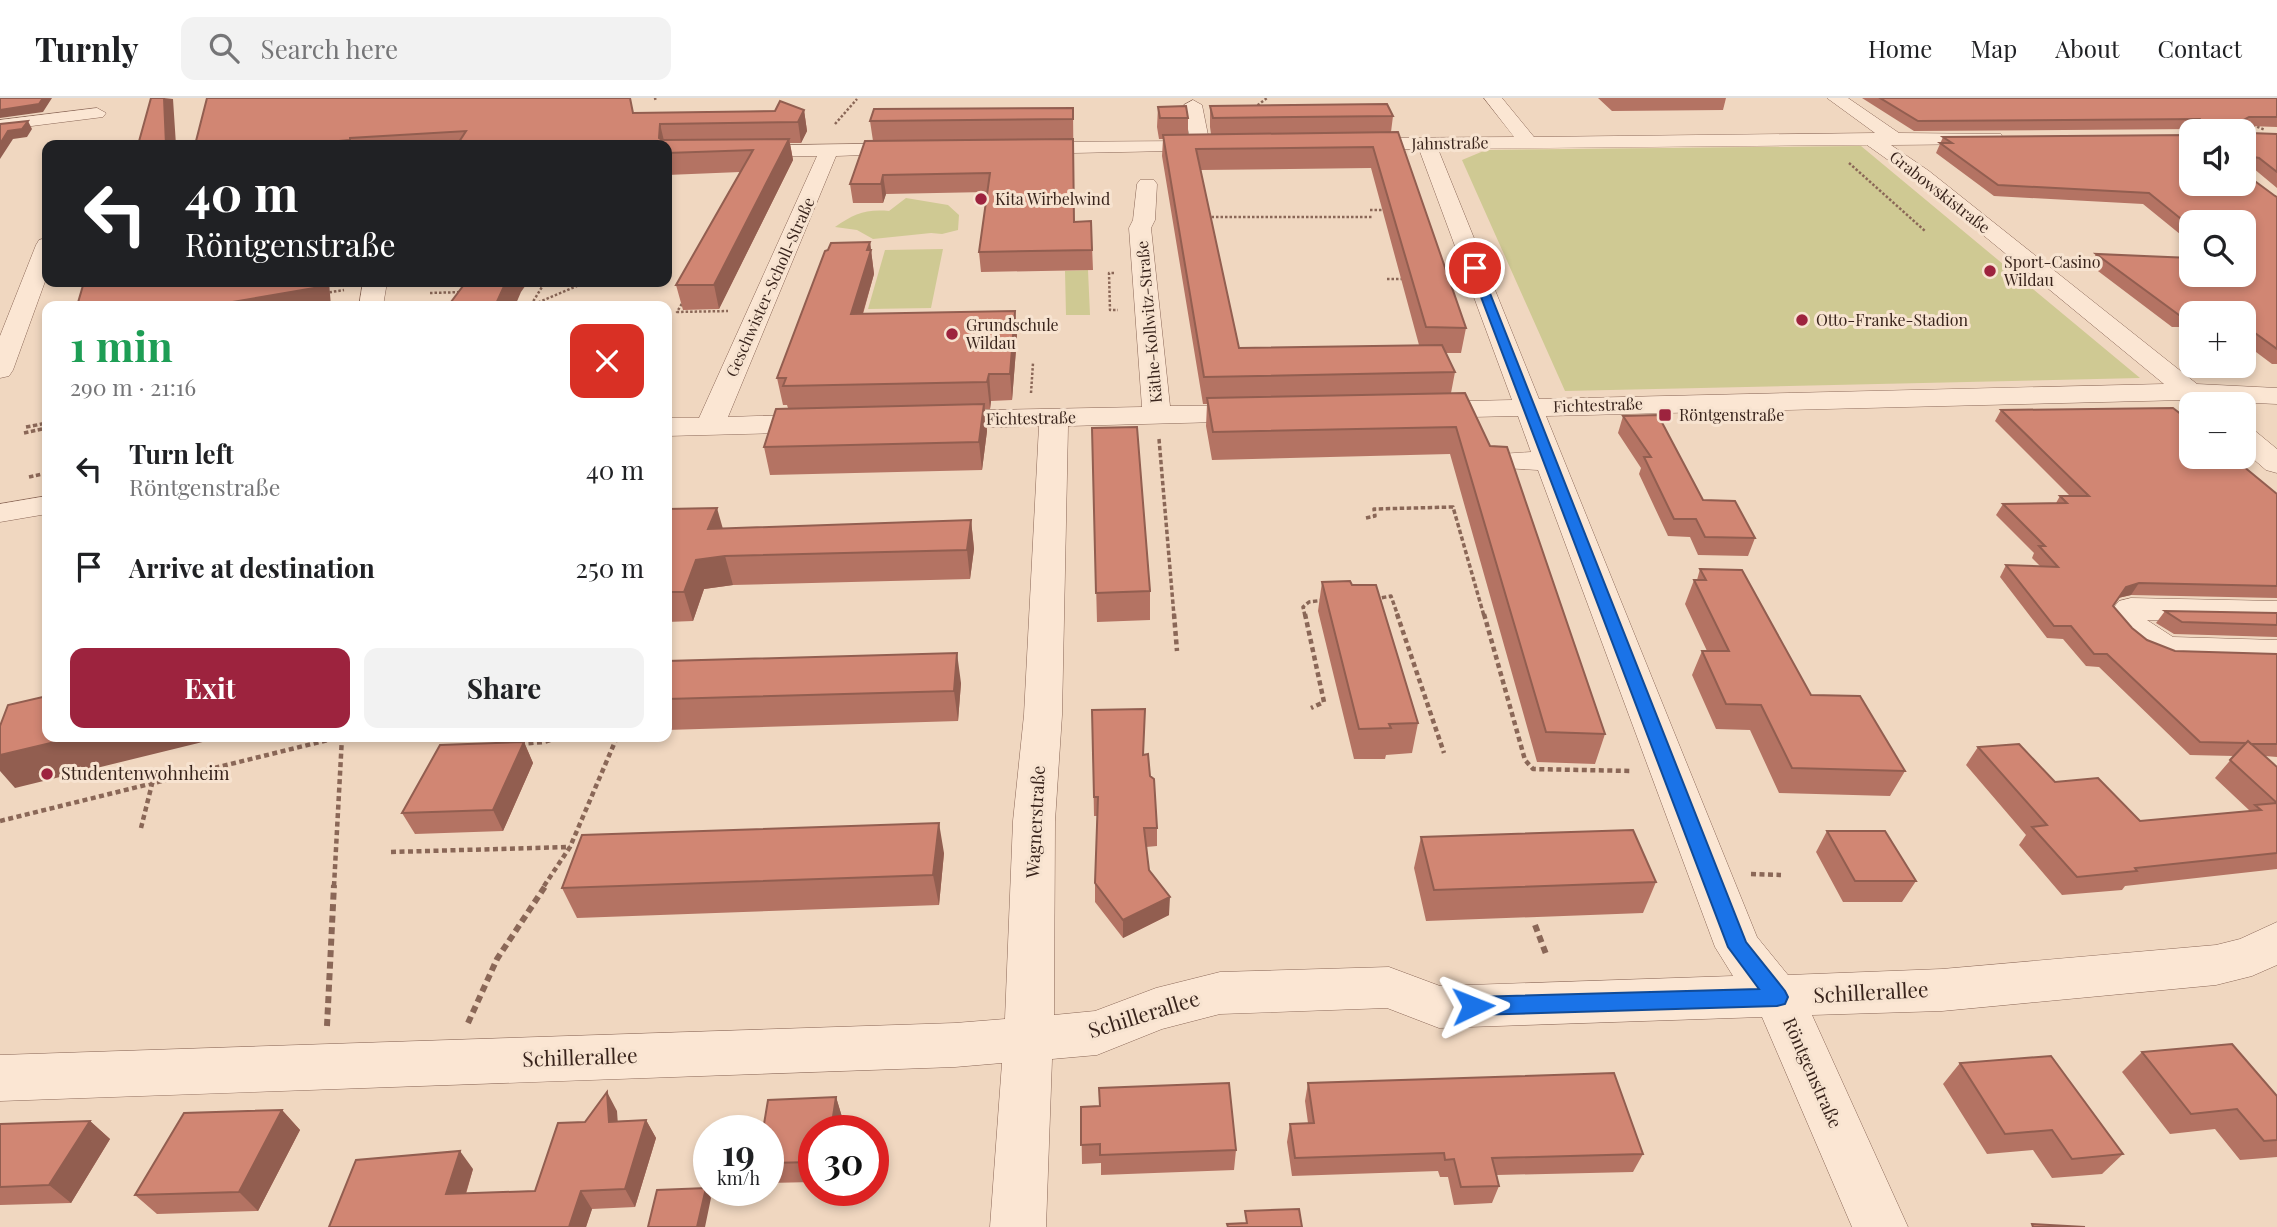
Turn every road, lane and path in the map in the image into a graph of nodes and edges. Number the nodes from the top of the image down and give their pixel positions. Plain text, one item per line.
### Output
1 (1267, 98) edge
2 (1493, 98) edge
3 (1836, 98) edge
4 (857, 99) edge
5 (1193, 105) dead end
6 (100, 106) edge
7 (0, 125) edge
8 (833, 125) dead end
9 (2256, 126) edge
10 (2265, 130) edge
11 (89, 134) dead end
12 (1200, 137) junction
13 (2016, 137) edge
14 (1894, 138) junction
15 (1871, 139) junction
16 (1528, 142) junction
17 (1426, 143) junction
18 (1339, 145) edge
19 (1229, 146) edge
20 (1010, 148) edge
21 (926, 149) edge
22 (829, 150) junction
23 (672, 153) edge
24 (1844, 158) dead end
25 (1147, 184) dead end
26 (1370, 210) dead end
27 (1394, 210) edge
28 (1207, 217) edge
29 (1372, 217) dead end
30 (1924, 231) dead end
31 (42, 258) edge
32 (1387, 279) dead end
33 (1414, 279) edge
34 (574, 287) edge
35 (374, 291) edge
36 (430, 293) dead end
37 (318, 294) edge
38 (684, 300) edge
39 (461, 301) edge
40 (542, 301) edge
41 (758, 311) junction
42 (1033, 363) dead end
43 (0, 370) edge
44 (2191, 392) edge
45 (2277, 396) edge
46 (2256, 397) edge
47 (2179, 398) edge
48 (1530, 407) junction
49 (1042, 410) junction
50 (1394, 410) edge
51 (1282, 413) edge
52 (1157, 415) junction
53 (906, 421) edge
54 (850, 422) edge
55 (42, 424) edge
56 (710, 425) junction
57 (26, 427) dead end
58 (672, 427) edge
59 (42, 429) edge
60 (24, 433) dead end
61 (2256, 446) edge
62 (1160, 448) dead end
63 (1496, 461) edge
64 (1551, 461) junction
65 (2277, 464) edge
66 (42, 474) edge
67 (26, 478) dead end
68 (42, 506) edge
69 (0, 513) edge
70 (1366, 518) dead end
71 (1369, 599) edge
72 (1330, 600) edge
73 (2277, 612) edge
74 (1177, 651) dead end
75 (2277, 652) edge
76 (1311, 708) dead end
77 (321, 742) edge
78 (341, 742) edge
79 (544, 742) edge
80 (615, 742) edge
81 (517, 744) edge
82 (1444, 753) dead end
83 (156, 768) dead end
84 (1639, 771) dead end
85 (152, 784) junction
86 (0, 821) edge
87 (141, 828) dead end
88 (570, 847) junction
89 (391, 852) dead end
90 (1535, 925) dead end
91 (2277, 941) edge
92 (1546, 954) dead end
93 (1777, 997) junction
94 (1027, 1041) junction
95 (451, 1062) junction
96 (316, 1066) junction
97 (0, 1078) edge
98 (1018, 1227) edge
99 (1881, 1227) edge

1 - 12 path
2 - 16 street
3 - 14 street
4 - 8 path
5 - 12 street
6 - 7 street
6 - 11 street
9 - 10 path
12 - 19 street
12 - 20 street
13 - 14 street, Jahnstraße
14 - 15 street, Jahnstraße
15 - 16 street, Jahnstraße
15 - 44 street, Grabowskistraße
16 - 17 street, Jahnstraße
17 - 18 street, Jahnstraße
17 - 48 street, Röntgenstraße
21 - 22 street
22 - 23 street
22 - 41 street, Geschwister-Scholl-Straße
24 - 30 path
25 - 52 street, Käthe-Kollwitz-Straße
26 - 27 path
28 - 29 path
31 - 43 street
32 - 33 path
34 - 40 path
35 - 37 path
36 - 39 path
38 - 41 path
41 - 56 street, Geschwister-Scholl-Straße
42 - 49 path
45 - 46 street, Fichtestraße
47 - 48 street, Fichtestraße
48 - 50 street, Fichtestraße
48 - 64 street, Röntgenstraße
49 - 52 street, Fichtestraße
49 - 53 street, Fichtestraße
49 - 94 street, Wagnerstraße
51 - 52 street, Fichtestraße
54 - 56 street
55 - 57 path
56 - 58 street
59 - 60 path
61 - 65 street
62 - 74 path
63 - 64 street
64 - 93 street, Röntgenstraße
66 - 67 path
68 - 69 street
70 - 84 path
71 - 82 path
72 - 76 path
73 - 75 street
77 - 85 path
78 - 96 path
79 - 81 path
80 - 88 path
83 - 85 path
85 - 86 path
85 - 87 path
88 - 89 path
88 - 95 path
90 - 92 path
91 - 93 street, Schillerallee
93 - 94 street, Schillerallee
93 - 99 street, Röntgenstraße
94 - 95 street, Schillerallee
94 - 98 street, Wagnerstraße
95 - 96 street, Schillerallee
96 - 97 street, Schillerallee

